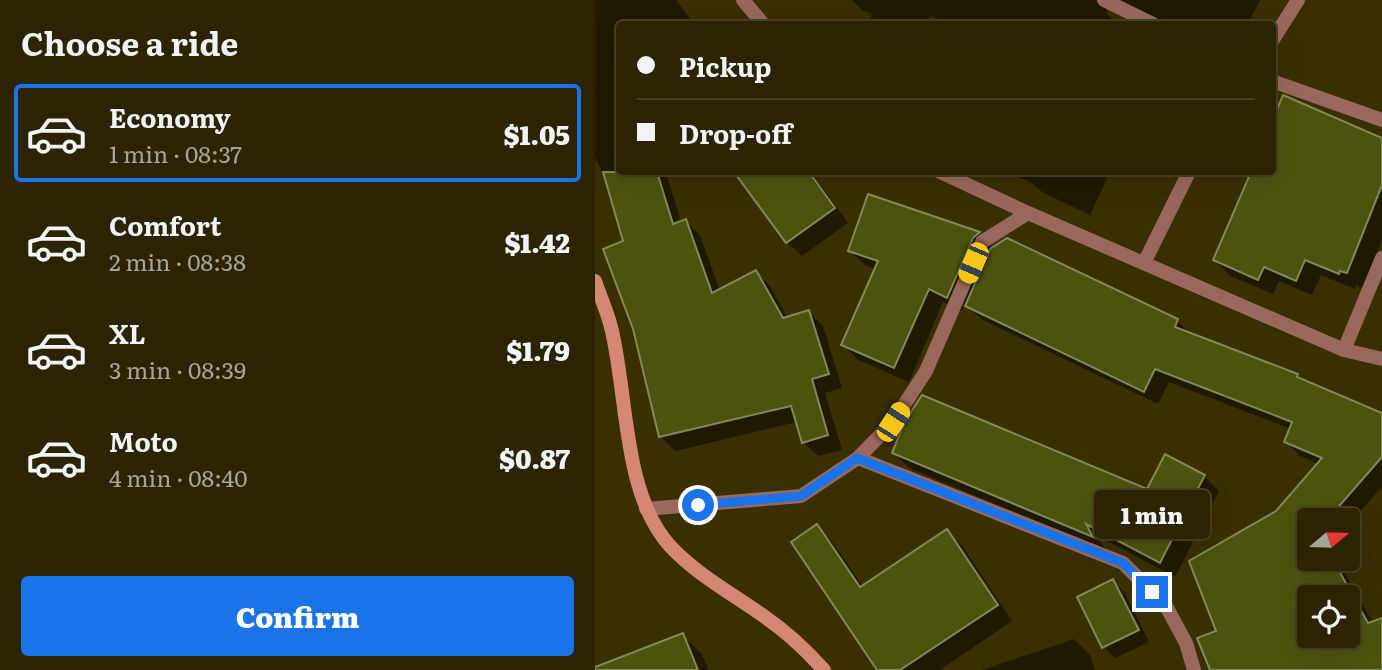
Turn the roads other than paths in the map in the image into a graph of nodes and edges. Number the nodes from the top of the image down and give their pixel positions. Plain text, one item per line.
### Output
1 (743, 0) edge
2 (1104, 0) edge
3 (1298, 0) edge
4 (760, 21) edge
5 (1147, 21) edge
6 (1276, 35) edge
7 (1276, 82) edge
8 (1382, 120) edge
9 (946, 175) edge
10 (1188, 175) edge
11 (1028, 213) junction
12 (1382, 258) edge
13 (1144, 263) junction
14 (595, 281) edge
15 (1344, 350) junction
16 (1382, 359) edge
17 (857, 458) junction
18 (646, 509) junction
19 (824, 670) edge
20 (1194, 670) edge

1 - 4 street
2 - 5 street
3 - 6 street
7 - 8 street
9 - 11 street
10 - 13 street
11 - 13 street
11 - 17 street
12 - 15 street
13 - 15 street
14 - 18 main road
15 - 16 street
17 - 18 street
17 - 20 street
18 - 19 main road

